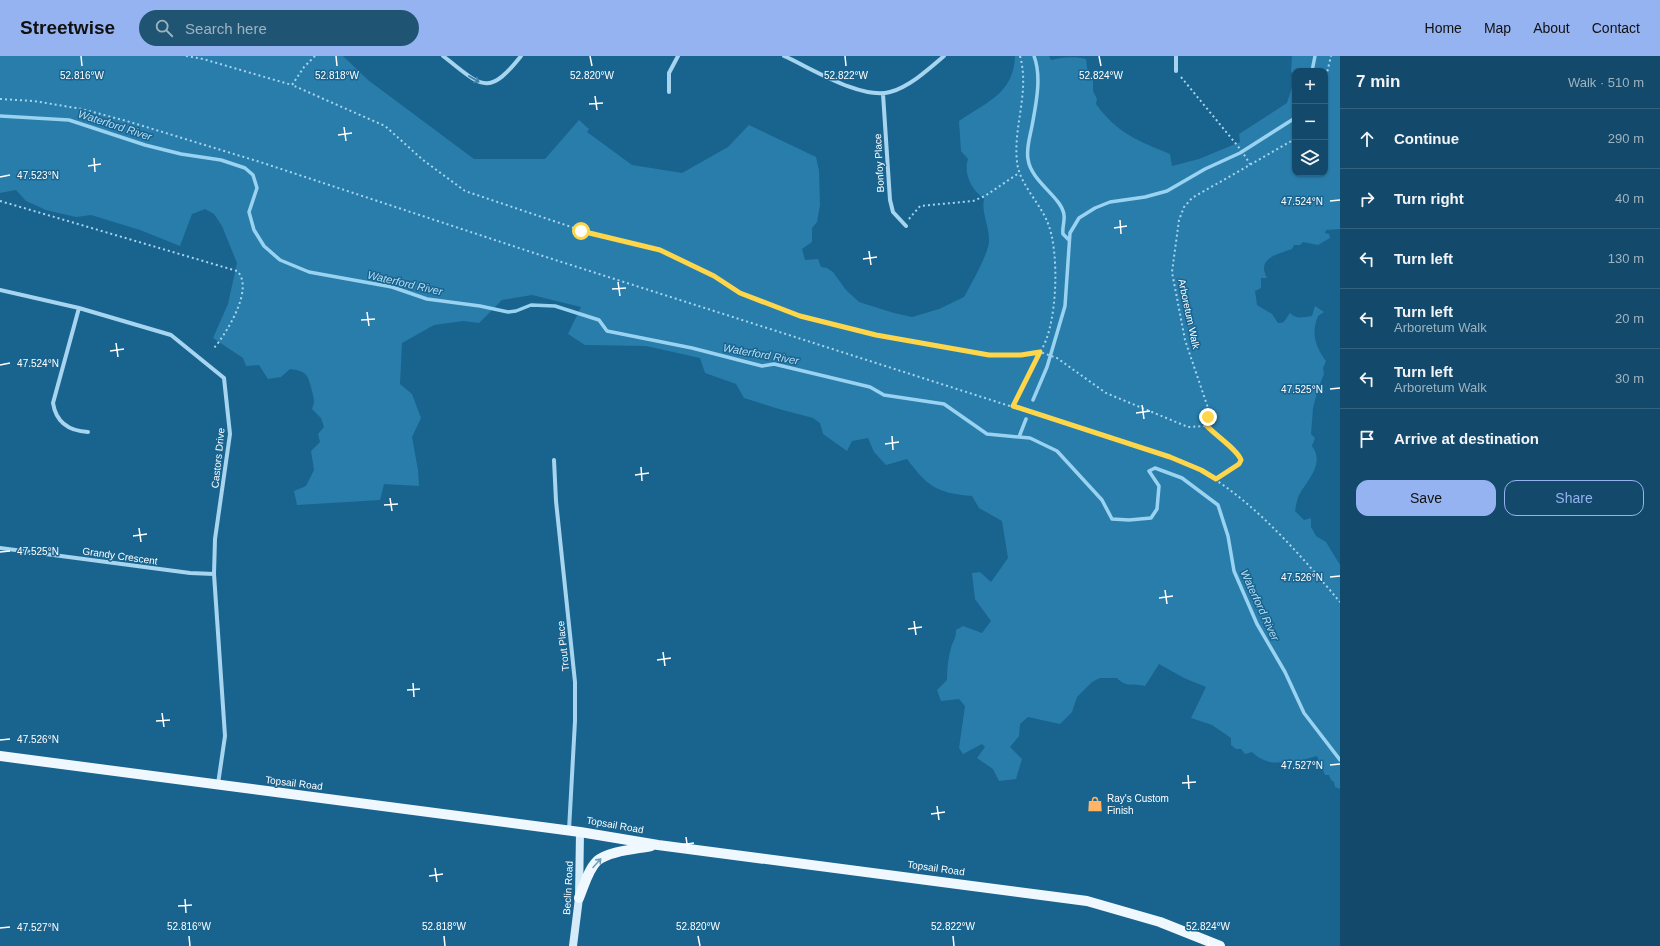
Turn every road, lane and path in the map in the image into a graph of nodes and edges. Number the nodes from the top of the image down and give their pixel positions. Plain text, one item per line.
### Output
1 (186, 56) edge
2 (315, 56) edge
3 (443, 56) edge
4 (521, 56) edge
5 (678, 56) edge
6 (784, 56) edge
7 (944, 56) edge
8 (1020, 56) edge
9 (1176, 56) edge
10 (1331, 56) edge
11 (1328, 68) edge
12 (1176, 71) joint
13 (292, 85) junction
14 (669, 92) dead end
15 (883, 94) junction
16 (0, 99) edge
17 (1293, 140) edge
18 (1250, 164) junction
19 (1019, 173) junction
20 (0, 201) edge
21 (906, 226) joint
22 (0, 290) edge
23 (79, 308) junction
24 (214, 348) dead end
25 (1040, 352) junction
26 (1013, 406) junction
27 (1207, 426) junction
28 (88, 432) dead end
29 (554, 460) dead end
30 (1216, 479) junction
31 (0, 548) edge
32 (214, 574) junction
33 (1340, 602) edge
34 (0, 756) edge
35 (218, 785) junction
36 (569, 830) junction
37 (580, 832) junction
38 (658, 845) junction
39 (579, 898) junction
40 (574, 946) edge
41 (1220, 946) edge

1 - 13 path
2 - 13 path
3 -> 4 street
5 - 14 street
6 - 15 street
7 - 15 street
8 - 19 path
9 - 12 street
10 - 11 path
12 - 18 path
13 - 25 path
15 - 21 street, Bonfoy Place
16 - 26 path
17 - 18 path, Arboretum Walk
18 - 27 path, Arboretum Walk
19 - 21 path
19 - 25 path
20 - 24 path
22 - 23 street, Castors Drive
23 - 28 street
23 - 32 street, Castors Drive
25 - 26 path
25 - 27 path
26 - 30 path
27 - 30 path
29 - 36 street, Trout Place
30 - 33 path
31 - 32 street, Grandy Crescent
32 - 35 street, Castors Drive
34 - 35 main road, Topsail Road
35 - 36 main road, Topsail Road
36 - 37 main road, Topsail Road
37 - 38 main road, Topsail Road
37 - 39 street, Beclin Road
39 -> 38 main road
38 - 41 main road, Topsail Road
39 - 40 street, Beclin Road

